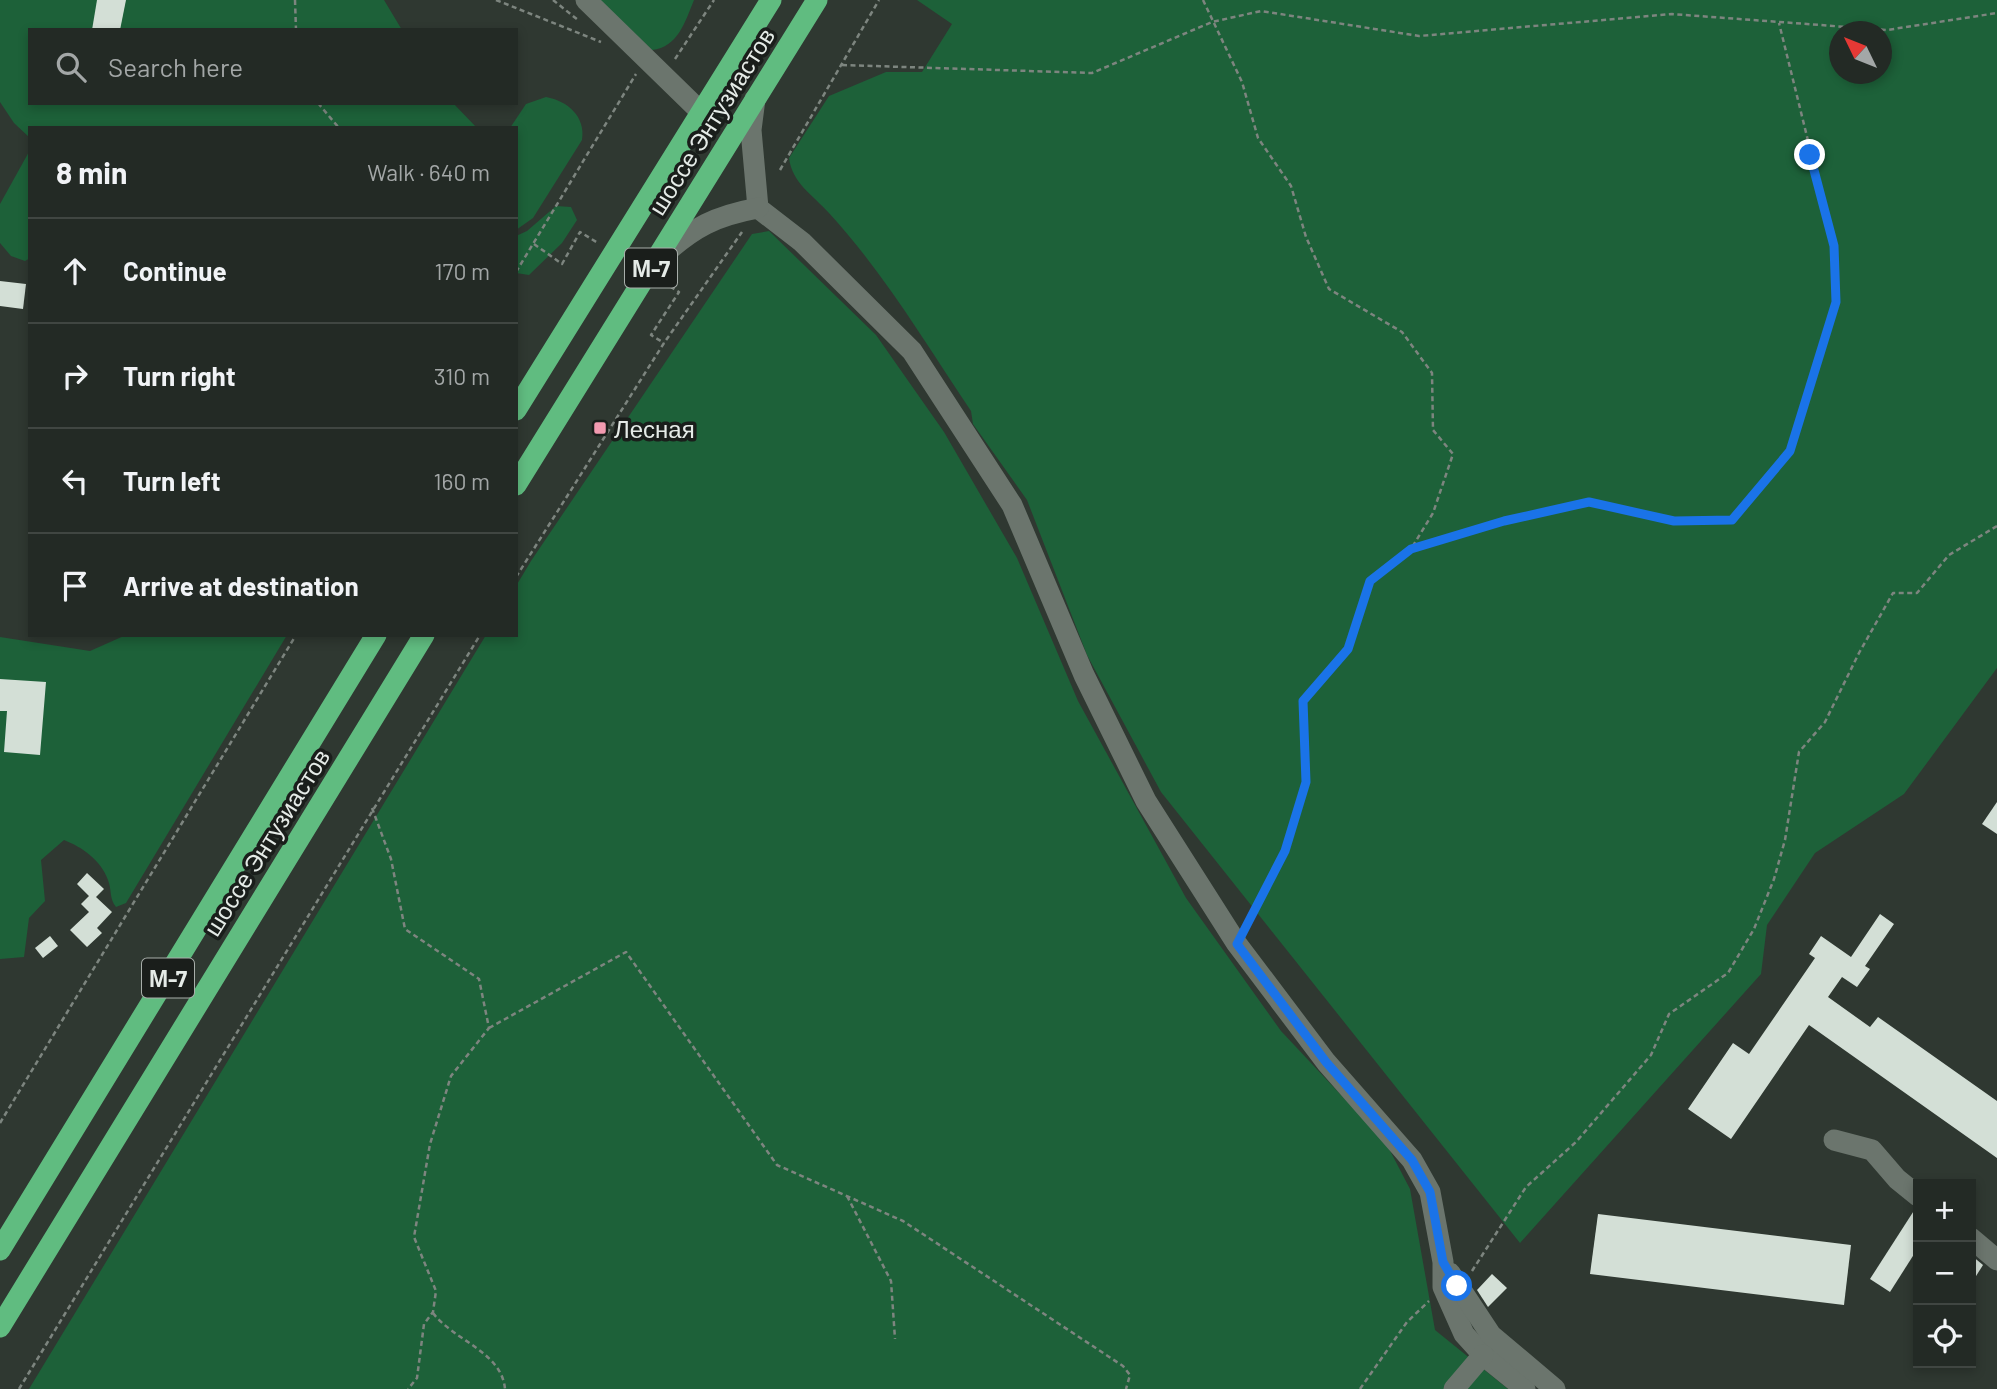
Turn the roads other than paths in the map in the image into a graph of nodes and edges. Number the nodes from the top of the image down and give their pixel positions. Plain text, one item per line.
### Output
1 (586, 0) edge
2 (771, 0) edge
3 (817, 0) edge
4 (755, 99) junction
5 (702, 114) junction
6 (753, 215) junction
7 (654, 263) junction
8 (518, 407) edge
9 (518, 482) edge
10 (375, 637) edge
11 (423, 637) edge
12 (1834, 1140) dead end
13 (1913, 1192) edge
14 (1976, 1242) edge
15 (0, 1250) edge
16 (1997, 1259) edge
17 (1456, 1291) junction
18 (0, 1327) edge
19 (1483, 1355) junction
20 (1454, 1389) edge
21 (1525, 1389) edge
22 (1555, 1389) edge

1 - 5 street
2 - 5 highway, шоссе Энтузиастов / М-7
3 - 4 highway, шоссе Энтузиастов / М-7
4 - 6 street
4 - 7 highway, шоссе Энтузиастов / М-7
5 - 8 highway, шоссе Энтузиастов / М-7
6 - 7 street
6 - 17 street
7 - 9 highway, шоссе Энтузиастов / М-7
10 - 15 highway, шоссе Энтузиастов / М-7
11 - 18 highway, шоссе Энтузиастов / М-7
12 - 13 street
14 - 16 street
17 - 19 street
17 - 22 street
19 - 20 street
19 - 21 street

